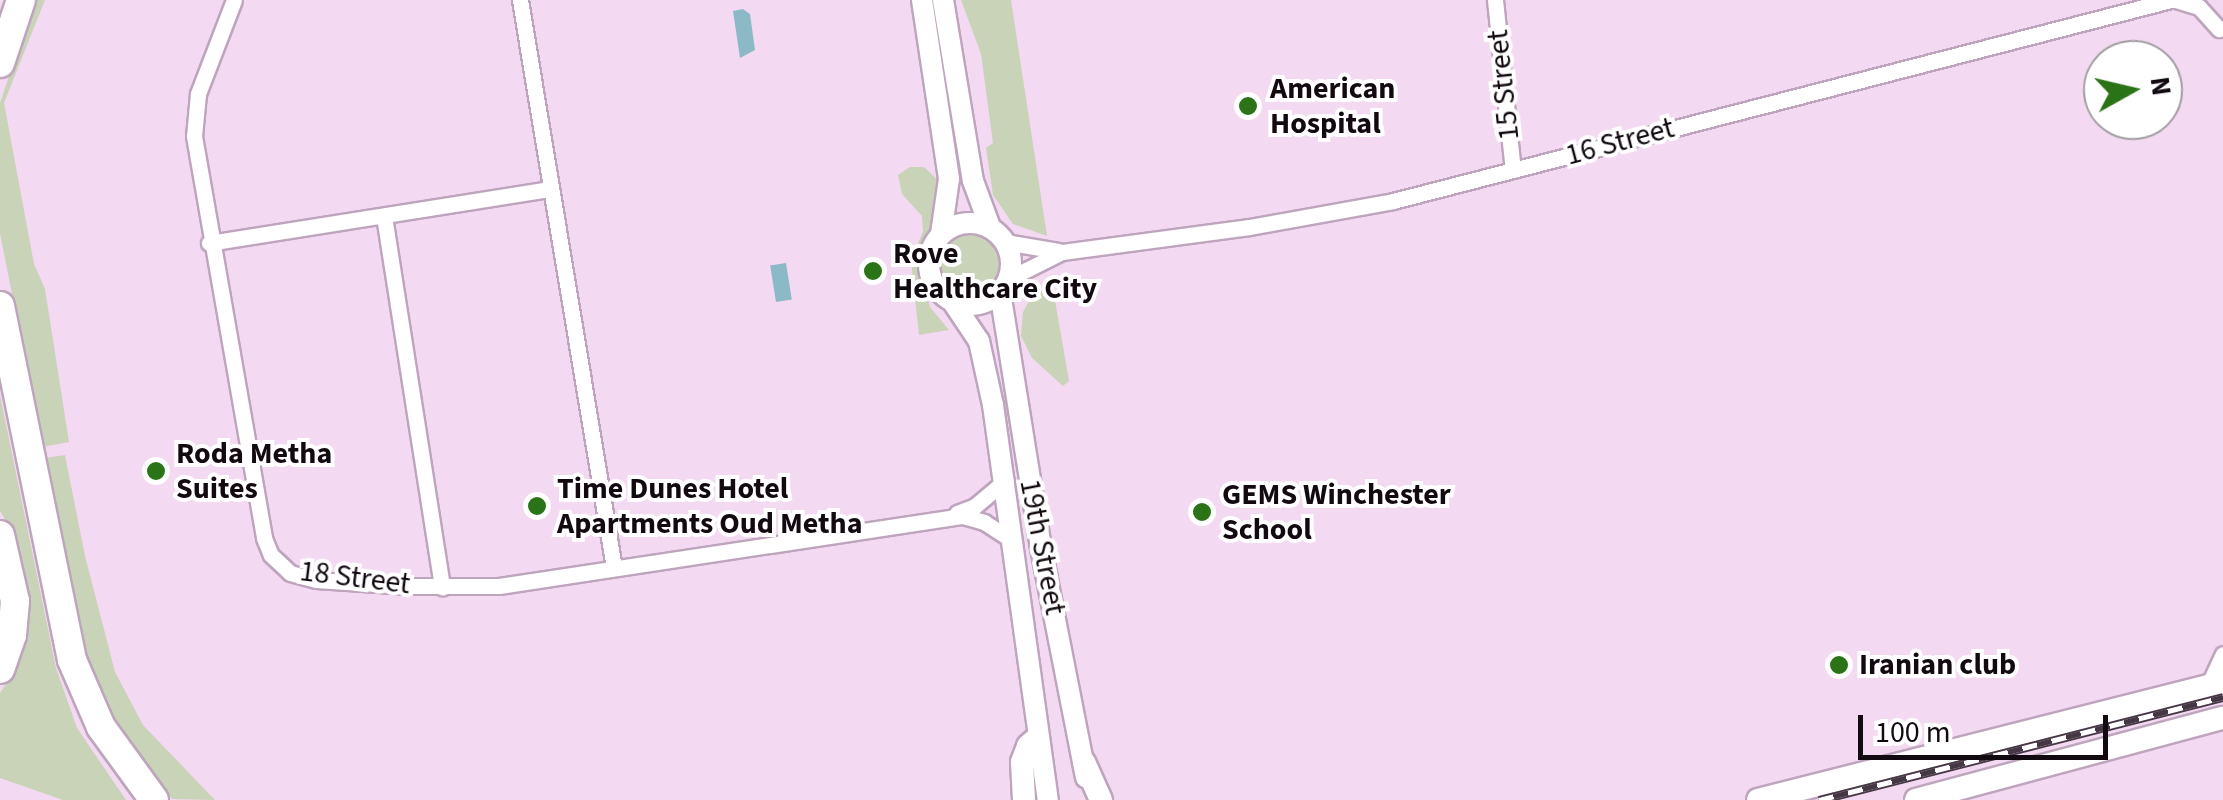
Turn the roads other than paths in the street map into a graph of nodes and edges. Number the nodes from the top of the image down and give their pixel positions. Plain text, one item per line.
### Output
1 (9, 0) edge
2 (21, 0) edge
3 (234, 0) edge
4 (520, 0) edge
5 (922, 0) edge
6 (943, 0) edge
7 (1494, 0) edge
8 (2173, 0) edge
9 (2203, 4) edge
10 (0, 24) edge
11 (2221, 36) edge
12 (0, 64) edge
13 (1513, 170) junction
14 (551, 189) junction
15 (384, 216) junction
16 (941, 234) junction
17 (998, 235) junction
18 (210, 243) junction
19 (1062, 252) junction
20 (1004, 286) junction
21 (952, 301) junction
22 (0, 306) edge
23 (1006, 480) junction
24 (949, 517) junction
25 (0, 535) edge
26 (1012, 540) junction
27 (614, 568) junction
28 (442, 587) junction
29 (2223, 654) edge
30 (0, 668) edge
31 (2216, 684) edge
32 (2223, 718) edge
33 (1038, 737) junction
34 (1084, 762) junction
35 (154, 800) edge
36 (1024, 800) edge
37 (1048, 800) edge
38 (1090, 800) edge
39 (1101, 800) edge
40 (1758, 800) edge
41 (1916, 800) edge

1 - 10 highway
2 - 12 highway
3 - 18 street, 18 Street
4 - 14 street
5 - 16 main road
6 - 17 main road
7 - 13 street, 15 Street
8 - 9 street, 16 Street
8 - 13 street, 16 Street
9 - 11 street
13 - 19 street, 16 Street
14 - 15 street
14 - 27 street
15 - 18 street
15 - 28 street
16 - 17 main road
16 - 21 main road
17 - 19 street, 16 Street
17 - 20 main road
18 - 28 street, 18 Street
19 - 20 street, 16 Street
20 - 21 main road
20 - 34 main road, 19th Street
21 - 23 main road, 19th Street
22 - 35 highway
23 - 24 street, 18 Street
23 - 26 main road, 19th Street
24 - 26 street, 18 Street
24 - 27 street, 18 Street
25 - 30 highway
26 - 33 main road, 19th Street
27 - 28 street, 18 Street
29 - 31 street
31 - 40 main road
32 - 41 main road
33 - 36 main road
33 - 37 main road, 19th Street
34 - 38 main road, 19th Street
34 - 39 main road

